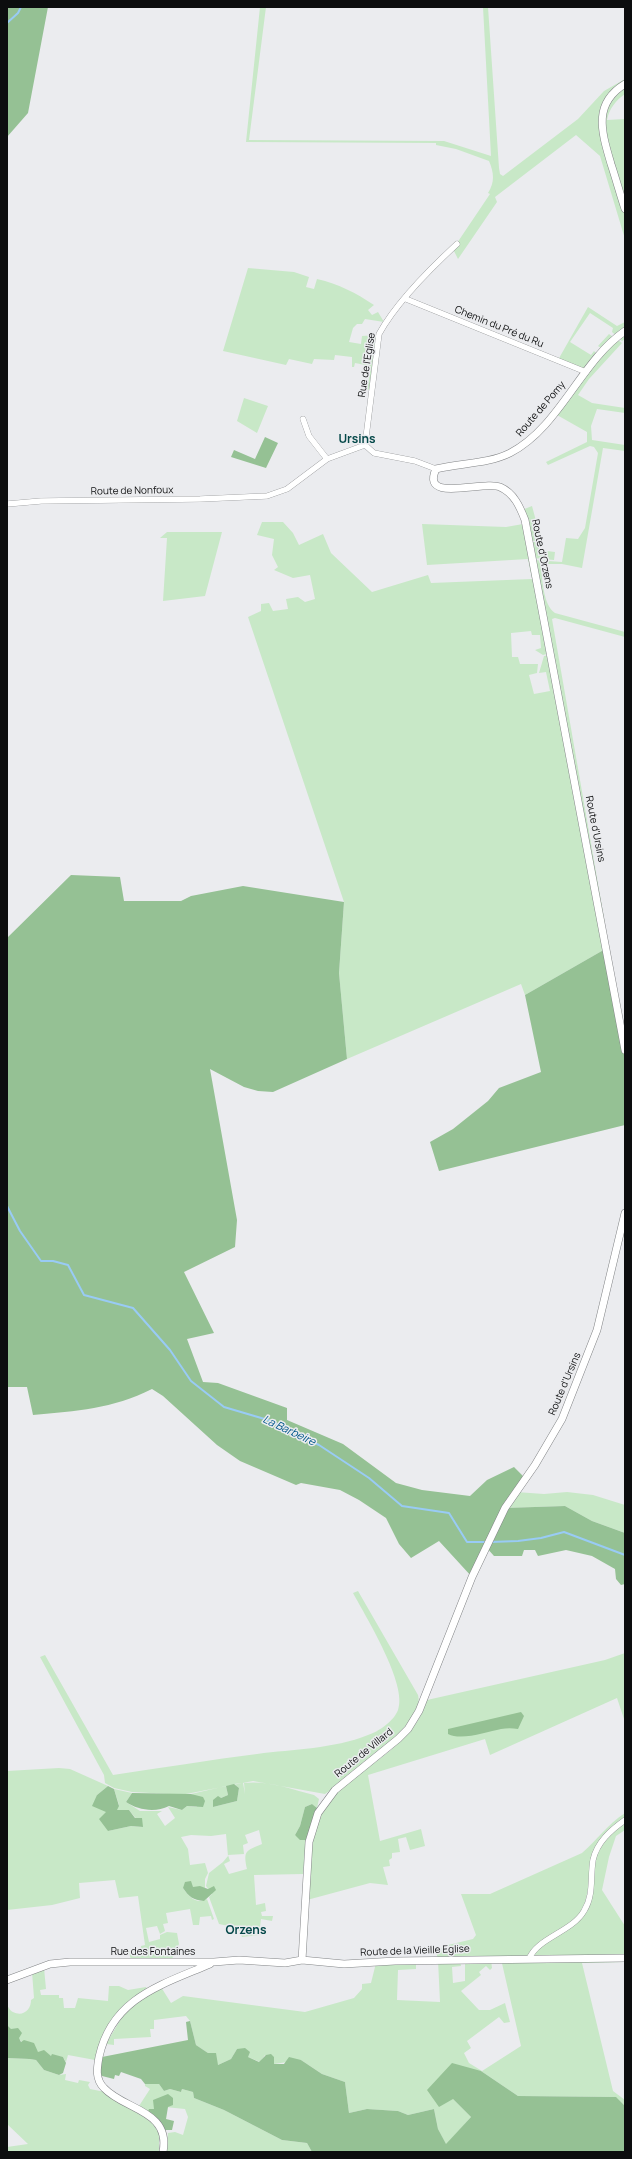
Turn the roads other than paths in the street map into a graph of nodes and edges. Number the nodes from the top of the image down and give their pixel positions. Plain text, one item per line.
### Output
1 (625, 84) edge
2 (625, 209) edge
3 (457, 244) dead end
4 (406, 299) junction
5 (625, 331) edge
6 (586, 372) junction
7 (303, 419) dead end
8 (364, 445) junction
9 (327, 459) junction
10 (436, 469) junction
11 (7, 504) edge
12 (544, 612) joint
13 (625, 1050) edge
14 (625, 1213) edge
15 (486, 1546) joint
16 (625, 1820) edge
17 (625, 1958) edge
18 (529, 1959) junction
19 (302, 1960) junction
20 (214, 1962) junction
21 (7, 1980) edge
22 (163, 2152) edge

1 - 2 street
3 - 4 street, Rue de l'Eglise
4 - 6 street, Chemin du Pré du Ru
4 - 8 street, Rue de l'Eglise
5 - 6 street, Route de Pomy
6 - 10 street, Route de Pomy
7 - 9 street
8 - 9 street
8 - 10 street
9 - 11 street, Route de Nonfoux
10 - 12 street, Route d'Orzens
12 - 13 street, Route d'Ursins
14 - 15 street, Route d'Ursins
15 - 19 street, Route de Villard
16 - 18 street
17 - 18 street, Route de la Vieille Eglise
18 - 19 street, Route de la Vieille Eglise
19 - 20 street, Rue des Fontaines
20 - 21 street, Rue des Fontaines
20 - 22 street

